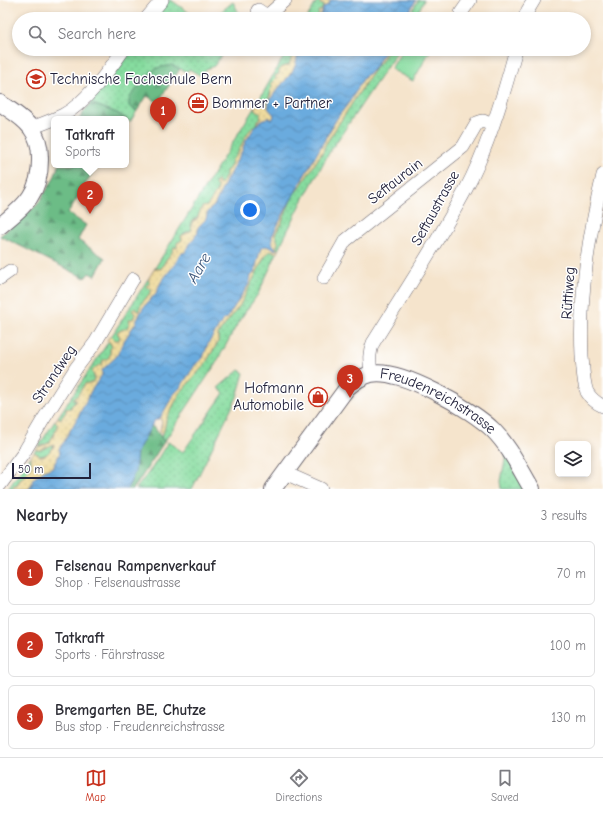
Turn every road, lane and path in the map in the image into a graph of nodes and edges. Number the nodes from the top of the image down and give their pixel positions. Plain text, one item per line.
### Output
1 (162, 0) edge
2 (285, 0) edge
3 (470, 0) edge
4 (534, 0) edge
5 (258, 10) dead end
6 (152, 12) edge
7 (261, 12) edge
8 (271, 12) edge
9 (462, 12) edge
10 (527, 12) edge
11 (118, 56) edge
12 (514, 56) edge
13 (0, 103) edge
14 (59, 116) edge
15 (51, 118) edge
16 (26, 123) junction
17 (492, 126) junction
18 (603, 175) edge
19 (0, 226) edge
20 (324, 278) dead end
21 (133, 279) dead end
22 (371, 374) junction
23 (603, 406) edge
24 (285, 473) junction
25 (0, 485) edge
26 (273, 489) edge
27 (321, 489) edge
28 (532, 489) edge

1 - 6 street
2 - 8 street
3 - 9 street
4 - 10 street
5 - 7 street
11 - 14 street
12 - 17 street, Seftaustrasse
13 - 16 street
15 - 16 street
16 - 19 street
17 - 20 street, Seftaurain
17 - 22 street, Seftaustrasse
18 - 23 street, Rüttiweg
21 - 25 street, Strandweg
22 - 24 street, Freudenreichstrasse
22 - 28 street, Freudenreichstrasse
24 - 26 street, Freudenreichstrasse
24 - 27 street

